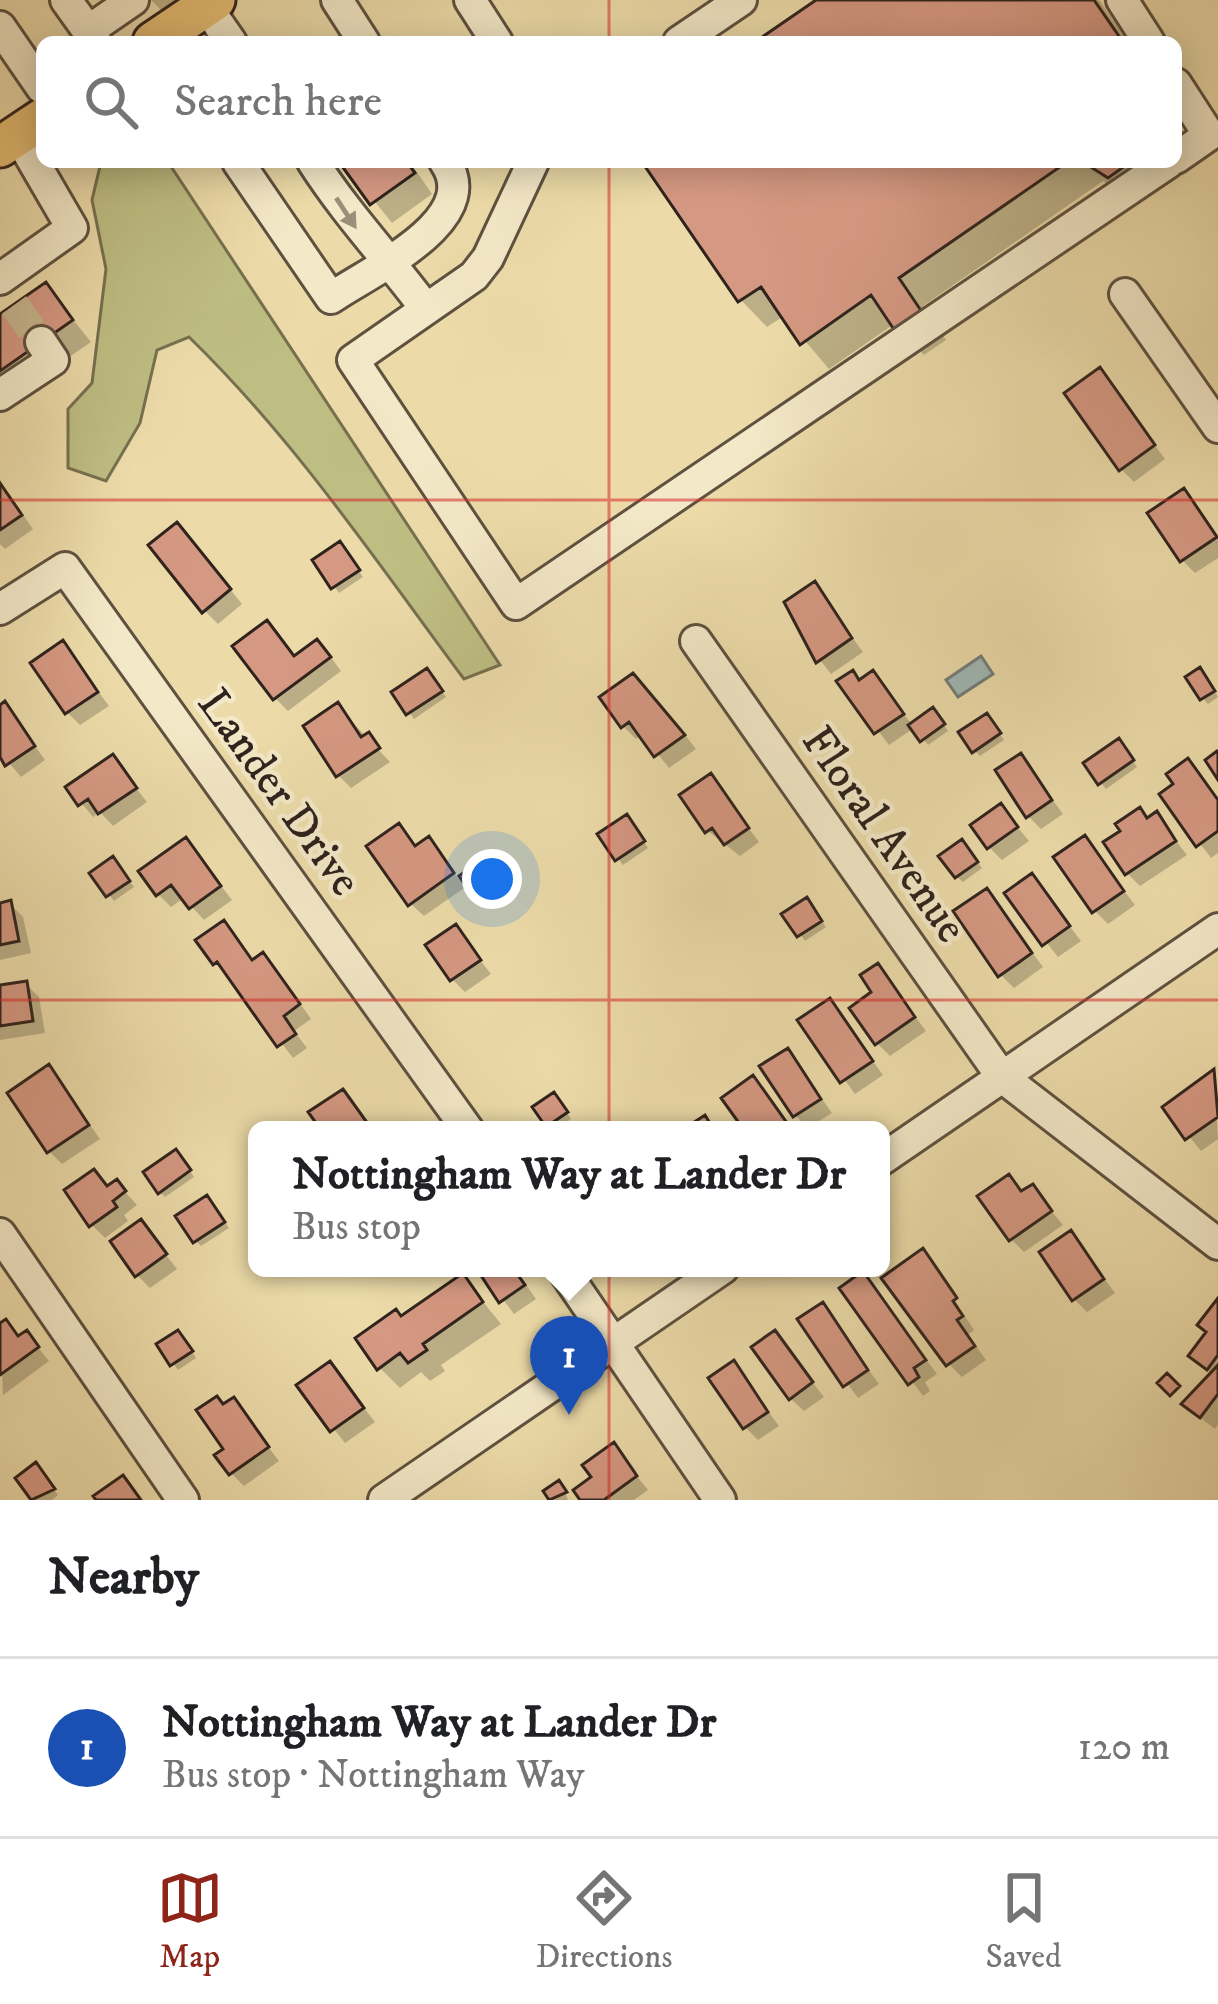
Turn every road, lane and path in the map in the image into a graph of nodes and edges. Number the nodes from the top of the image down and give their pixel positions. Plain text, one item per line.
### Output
1 (66, 0) edge
2 (133, 0) edge
3 (337, 0) edge
4 (470, 0) edge
5 (741, 0) edge
6 (1122, 0) edge
7 (210, 3) edge
8 (0, 27) edge
9 (92, 36) edge
10 (162, 36) edge
11 (228, 36) edge
12 (358, 36) edge
13 (493, 36) edge
14 (688, 36) edge
15 (1145, 36) edge
16 (36, 79) edge
17 (1182, 93) edge
18 (20, 134) edge
19 (1182, 154) edge
20 (36, 163) edge
21 (39, 168) edge
22 (242, 168) edge
23 (317, 168) edge
24 (448, 168) edge
25 (530, 168) edge
26 (1161, 168) edge
27 (388, 258) junction
28 (5, 288) edge
29 (1125, 294) dead end
30 (426, 309) junction
31 (41, 342) dead end
32 (0, 395) edge
33 (1218, 427) edge
34 (0, 609) edge
35 (696, 641) dead end
36 (1218, 929) edge
37 (1002, 1077) junction
38 (462, 1121) edge
39 (890, 1154) edge
40 (0, 1234) edge
41 (1218, 1244) edge
42 (568, 1277) edge
43 (710, 1277) edge
44 (613, 1343) junction
45 (184, 1500) edge
46 (384, 1500) edge
47 (720, 1500) edge

1 - 9 street
2 - 9 street
3 - 12 street
4 - 13 street
5 - 14 street
6 - 15 street
7 - 10 main road
7 - 11 street
8 - 16 street
17 - 19 street
18 - 20 street
21 - 28 street
22 - 27 street
23 -> 27 street
24 - 27 street
25 - 30 street
26 - 30 street
27 - 30 street
29 - 33 street
31 - 32 street
34 - 38 street, Lander Drive
35 - 37 street, Floral Avenue
36 - 37 street
37 - 39 street
37 - 41 street, Floral Avenue
40 - 45 street
42 - 44 street
43 - 44 street
44 - 46 street
44 - 47 street

